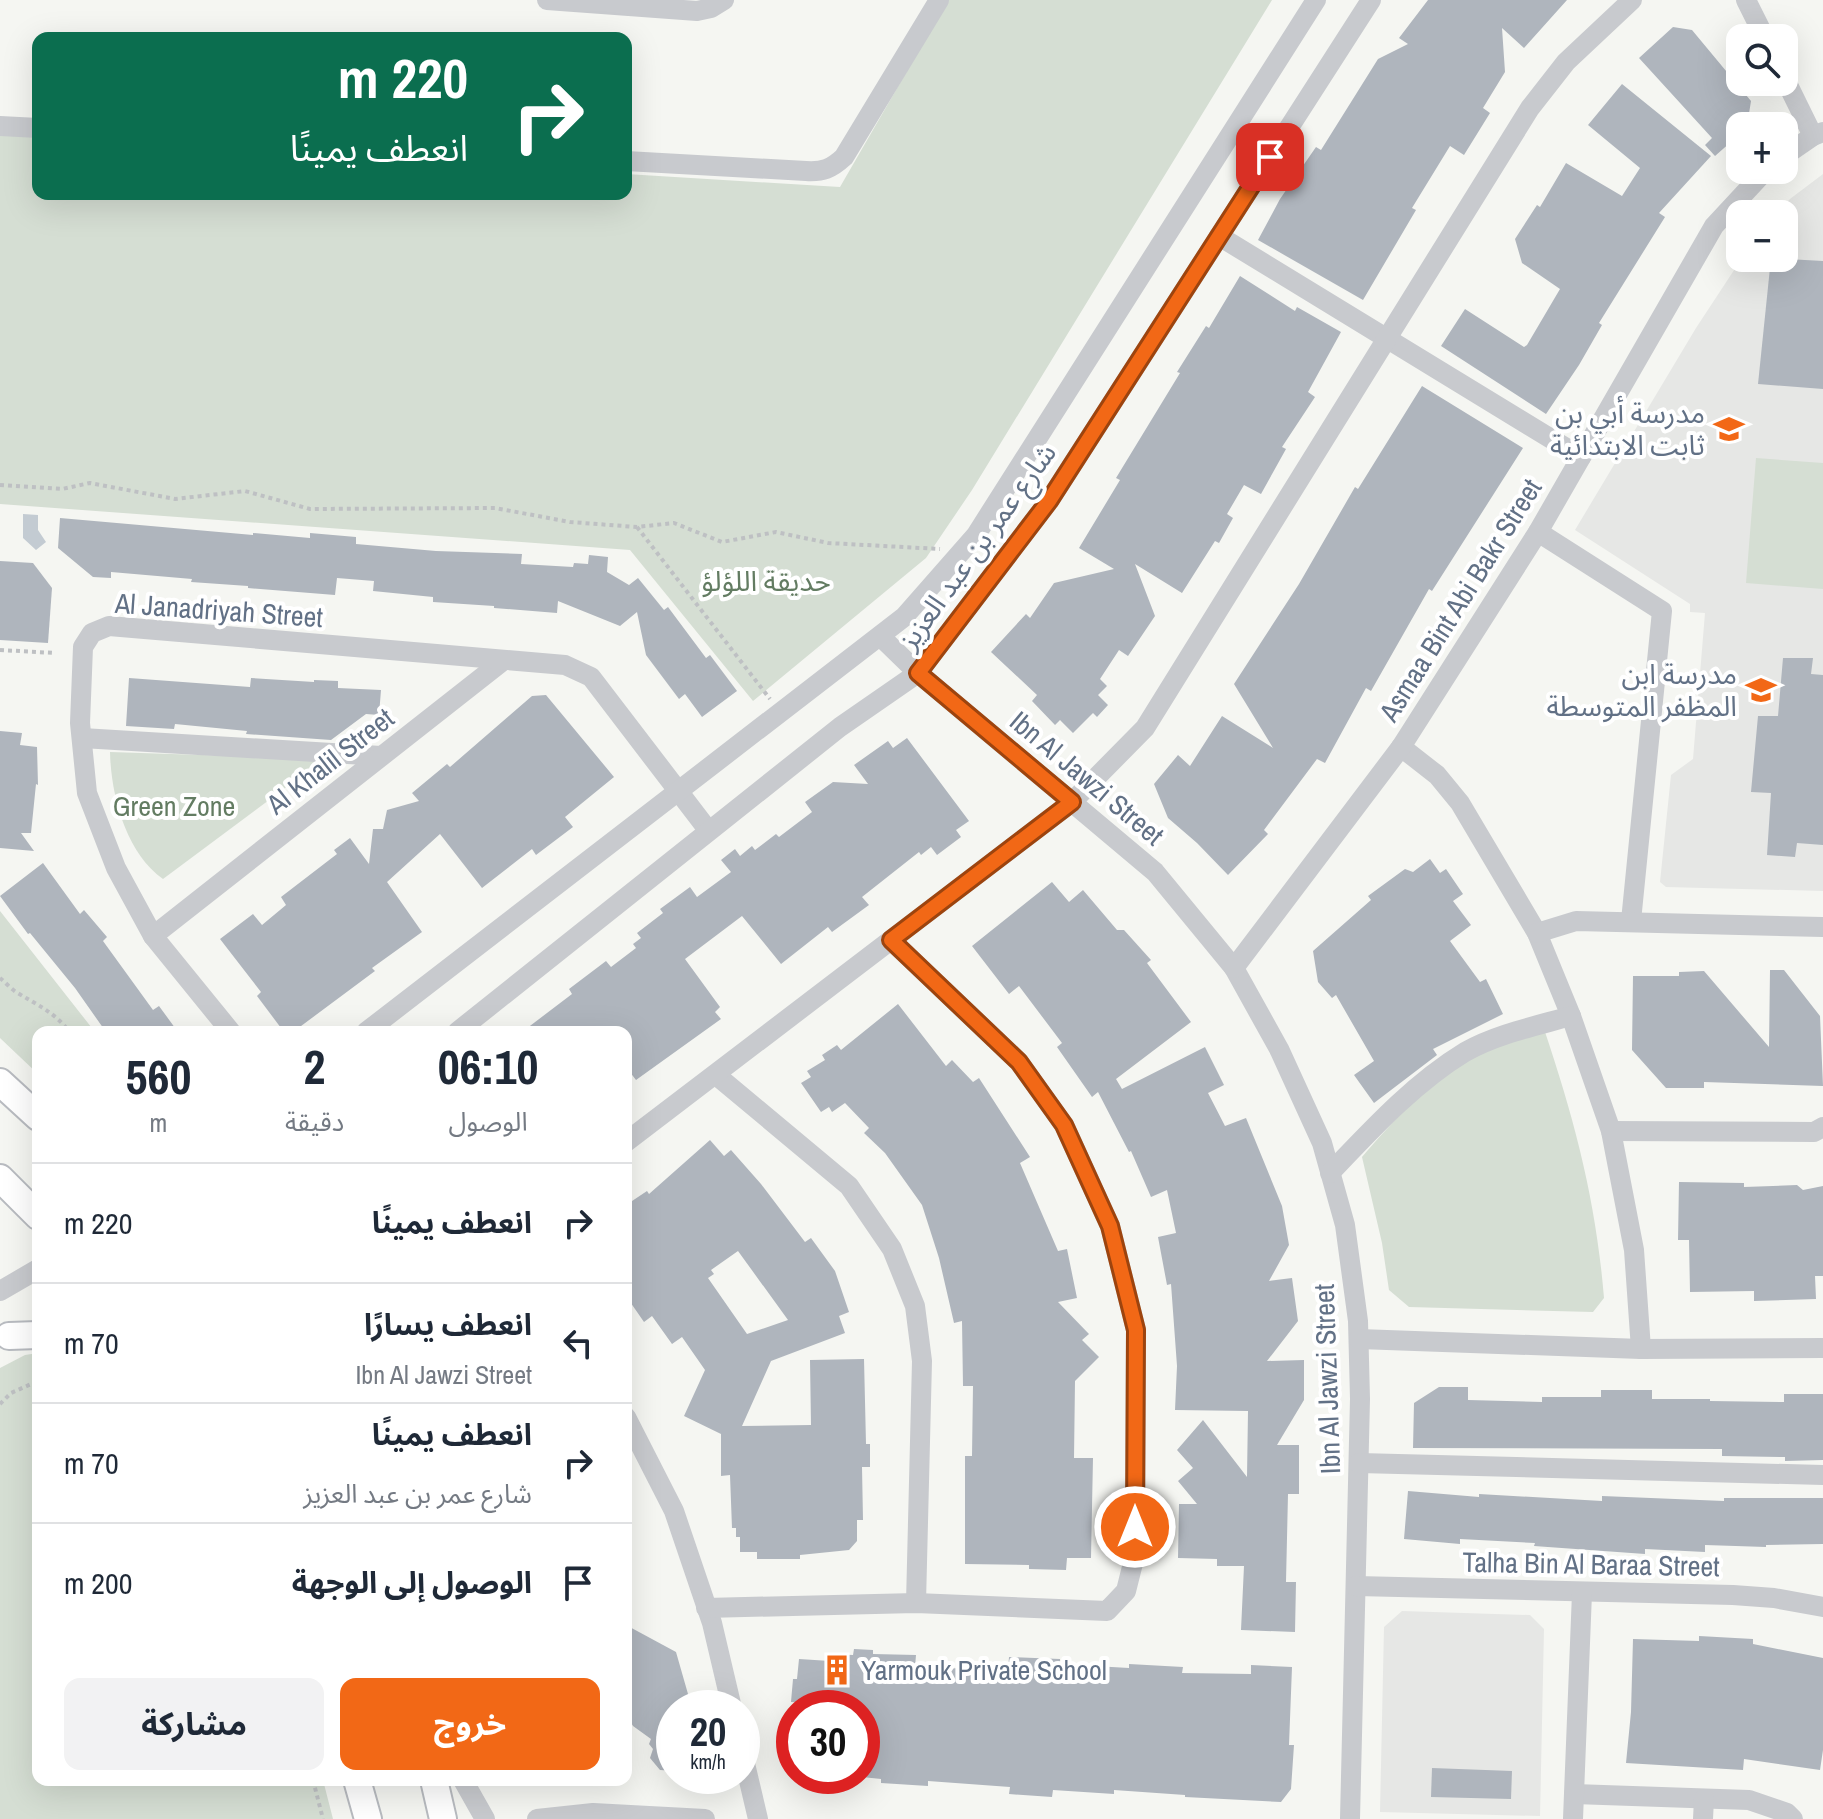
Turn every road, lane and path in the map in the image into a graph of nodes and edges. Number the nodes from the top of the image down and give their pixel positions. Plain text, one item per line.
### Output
1 (547, 0) edge
2 (724, 0) edge
3 (939, 0) edge
4 (1316, 0) edge
5 (1371, 0) edge
6 (1632, 0) edge
7 (1746, 0) edge
8 (576, 1) edge
9 (1758, 24) edge
10 (1795, 96) edge
11 (0, 126) edge
12 (32, 128) edge
13 (1818, 134) edge
14 (1798, 147) edge
15 (632, 161) edge
16 (1753, 184) edge
17 (1219, 236) junction
18 (1386, 338) junction
19 (1581, 457) junction
20 (0, 485) edge
21 (637, 527) junction
22 (1538, 532) junction
23 (962, 550) junction
24 (880, 636) junction
25 (0, 650) edge
26 (55, 653) dead end
27 (504, 660) junction
28 (918, 673) junction
29 (780, 713) junction
30 (82, 738) junction
31 (1401, 747) junction
32 (381, 756) junction
33 (678, 791) junction
34 (1072, 802) junction
35 (708, 830) junction
36 (1631, 921) junction
37 (1823, 927) edge
38 (1537, 933) junction
39 (153, 936) junction
40 (891, 940) junction
41 (1234, 968) junction
42 (0, 978) edge
43 (1571, 1016) junction
44 (64, 1026) edge
45 (226, 1026) edge
46 (379, 1026) edge
47 (464, 1026) edge
48 (716, 1075) junction
49 (0, 1082) edge
50 (32, 1111) edge
51 (1823, 1127) edge
52 (1611, 1131) junction
53 (632, 1138) edge
54 (1330, 1173) junction
55 (0, 1178) edge
56 (32, 1210) edge
57 (32, 1272) edge
58 (0, 1291) edge
59 (32, 1323) edge
60 (32, 1336) edge
61 (4, 1338) edge
62 (1359, 1339) junction
63 (1823, 1348) edge
64 (1641, 1349) junction
65 (32, 1384) edge
66 (0, 1404) edge
67 (632, 1429) edge
68 (1359, 1463) junction
69 (1823, 1475) edge
70 (1356, 1586) junction
71 (1582, 1593) junction
72 (916, 1603) junction
73 (1823, 1607) edge
74 (706, 1608) junction
75 (728, 1690) edge
76 (315, 1786) edge
77 (359, 1786) edge
78 (435, 1786) edge
79 (466, 1786) edge
80 (752, 1794) edge
81 (1574, 1794) junction
82 (1704, 1809) edge
83 (323, 1819) edge
84 (368, 1819) edge
85 (443, 1819) edge
86 (485, 1819) edge
87 (537, 1819) edge
88 (705, 1819) edge
89 (758, 1819) edge
90 (1350, 1819) edge
91 (1573, 1819) edge
92 (1793, 1819) edge

1 - 8 street
2 - 8 street
3 - 15 street
4 - 23 street
5 - 17 street, شارع عمر بن عبد العزيز
6 - 18 street
7 - 9 street
10 - 13 street
11 - 12 street
13 - 14 street
16 - 19 street, Asmaa Bint Abi Bakr Street
17 - 18 street
17 - 28 street, شارع عمر بن عبد العزيز
18 - 19 street
18 - 34 street
19 - 22 street, Asmaa Bint Abi Bakr Street
20 - 21 path
21 - 23 path
21 - 29 path
22 - 31 street, Asmaa Bint Abi Bakr Street
22 - 36 street
23 - 24 street
24 - 28 street, Ibn Al Jawzi Street
24 - 29 street
25 - 26 path
27 - 30 street, Al Janadriyah Street
27 - 32 street, Al Khalil Street
27 - 33 street, Al Janadriyah Street
28 - 34 street, Ibn Al Jawzi Street
28 - 35 street, شارع عمر بن عبد العزيز
29 - 33 street
30 - 32 street
30 - 39 street, Al Janadriyah Street
31 - 38 street
31 - 41 street, Asmaa Bint Abi Bakr Street
32 - 39 street, Al Khalil Street
33 - 35 street, Al Janadriyah Street
33 - 46 street
34 - 40 street
34 - 41 street, Ibn Al Jawzi Street
35 - 47 street, شارع عمر بن عبد العزيز
36 - 37 street
36 - 38 street
38 - 43 street
39 - 45 street, Al Janadriyah Street
40 - 48 street
40 - 72 street
41 - 54 street, Ibn Al Jawzi Street
42 - 44 path
43 - 52 street
43 - 54 street
48 - 53 street
48 - 72 street
49 - 50 main road
51 - 52 street
52 - 64 street
54 - 62 street, Ibn Al Jawzi Street
55 - 56 main road
57 - 58 street
59 - 61 street
60 - 61 main road
62 - 64 street
62 - 68 street, Ibn Al Jawzi Street
63 - 64 street
65 - 66 path
67 - 74 street
68 - 69 street
68 - 70 street, Ibn Al Jawzi Street
70 - 71 street, Talha Bin Al Baraa Street
70 - 90 street, Ibn Al Jawzi Street
71 - 73 street, Talha Bin Al Baraa Street
71 - 81 street
72 - 74 street
74 - 75 street
76 - 83 path
77 - 84 main road
78 - 85 main road
79 - 86 street
80 - 89 street
81 - 82 street
81 - 91 street
82 - 92 street
87 - 88 street

